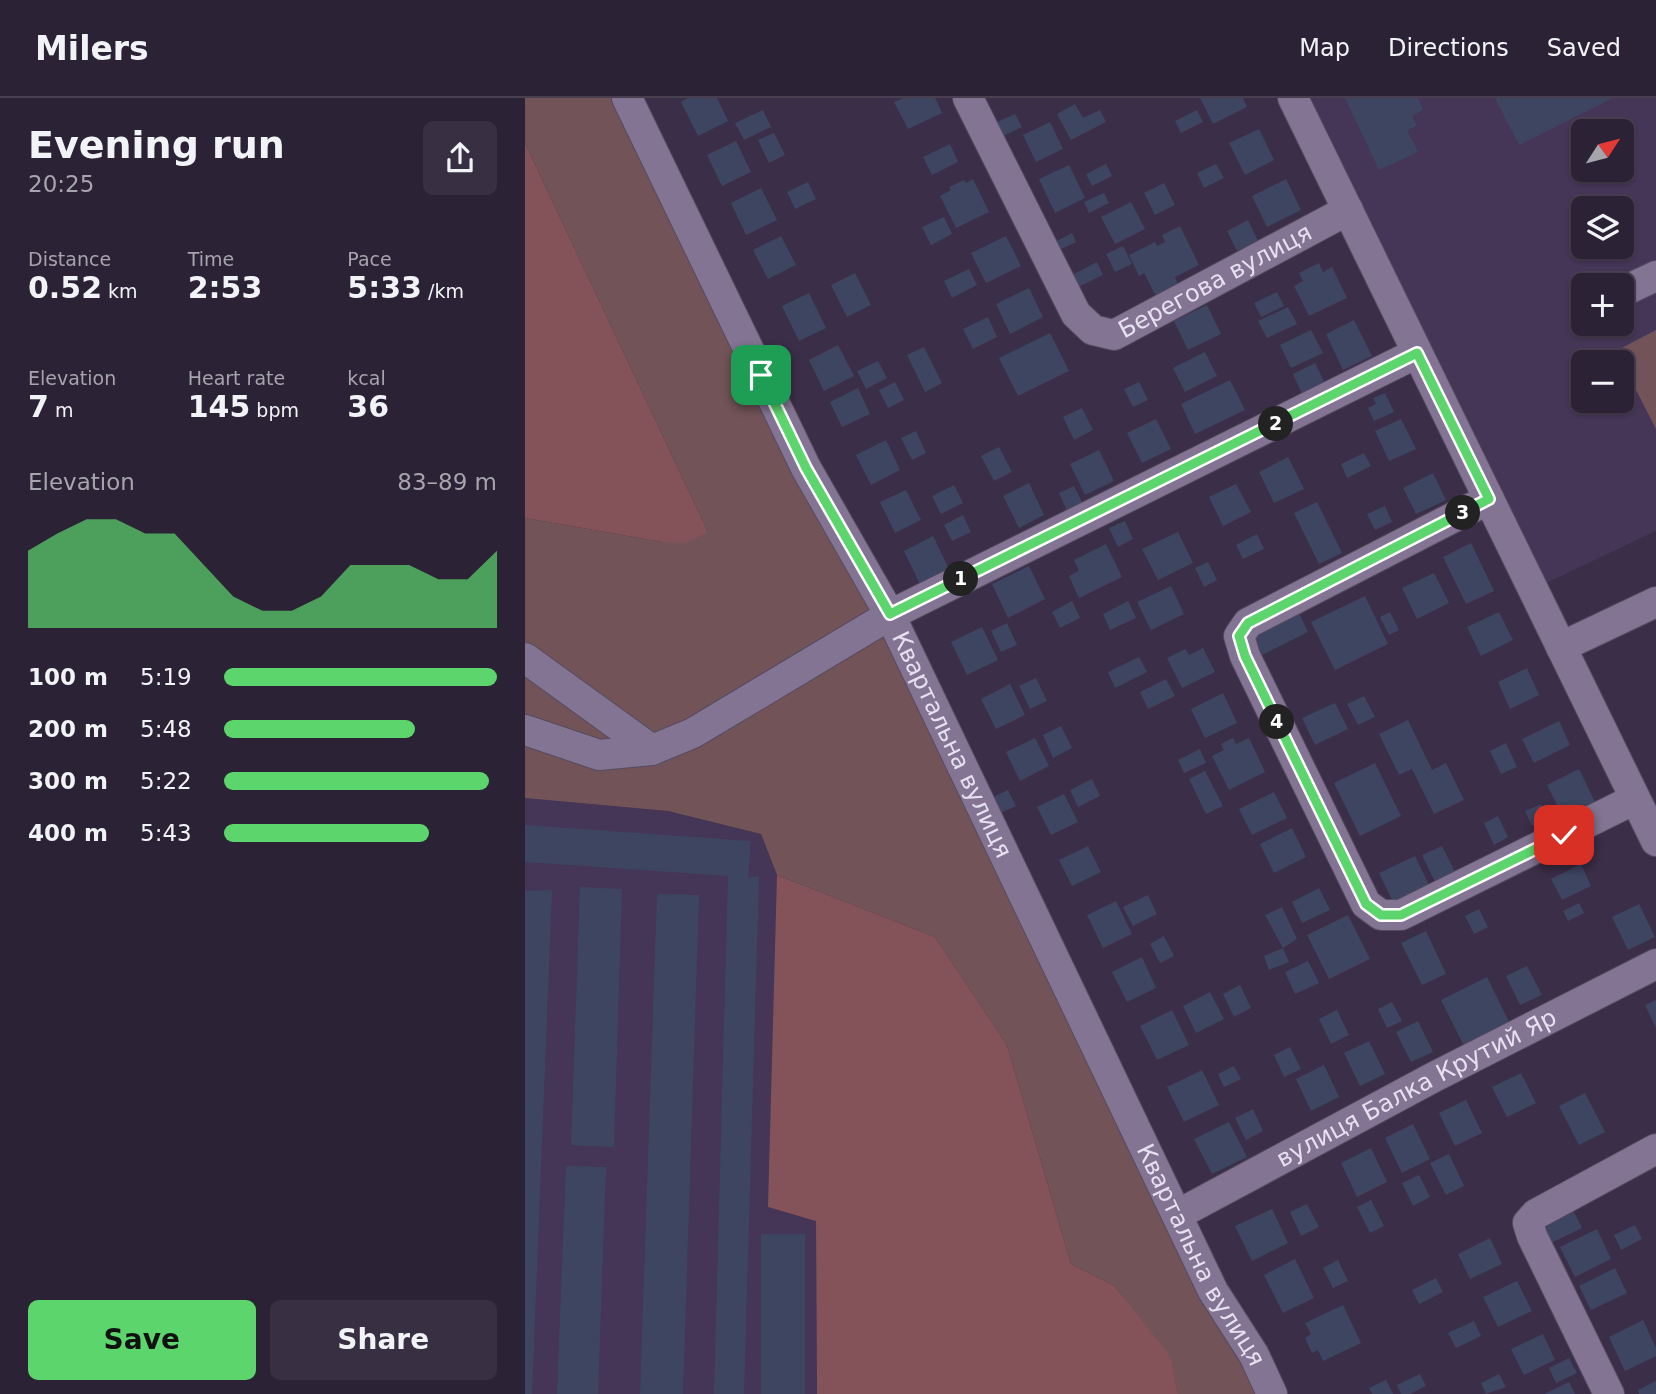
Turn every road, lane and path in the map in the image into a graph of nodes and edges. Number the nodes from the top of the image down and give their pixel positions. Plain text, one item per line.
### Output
1 (627, 98) edge
2 (968, 98) edge
3 (1293, 98) edge
4 (1348, 210) junction
5 (1656, 276) edge
6 (1634, 286) edge
7 (1417, 353) junction
8 (1489, 499) junction
9 (1656, 603) edge
10 (890, 614) junction
11 (1561, 647) junction
12 (525, 658) edge
13 (525, 730) edge
14 (652, 750) junction
15 (1636, 799) junction
16 (1656, 841) edge
17 (1656, 964) edge
18 (1656, 1149) edge
19 (1177, 1215) junction
20 (1272, 1394) edge
21 (1609, 1394) edge

1 - 10 street, Квартальна вулиця
2 - 4 street, Берегова вулиця
3 - 4 street
4 - 7 street
5 - 6 street
7 - 8 street
7 - 10 street
8 - 11 street
8 - 15 street
9 - 11 street
10 - 14 street
10 - 19 street, Квартальна вулиця
11 - 15 street
12 - 14 street
13 - 14 street
15 - 16 street
17 - 19 street, вулиця Балка Крутий Яр
18 - 21 street
19 - 20 street, Квартальна вулиця

